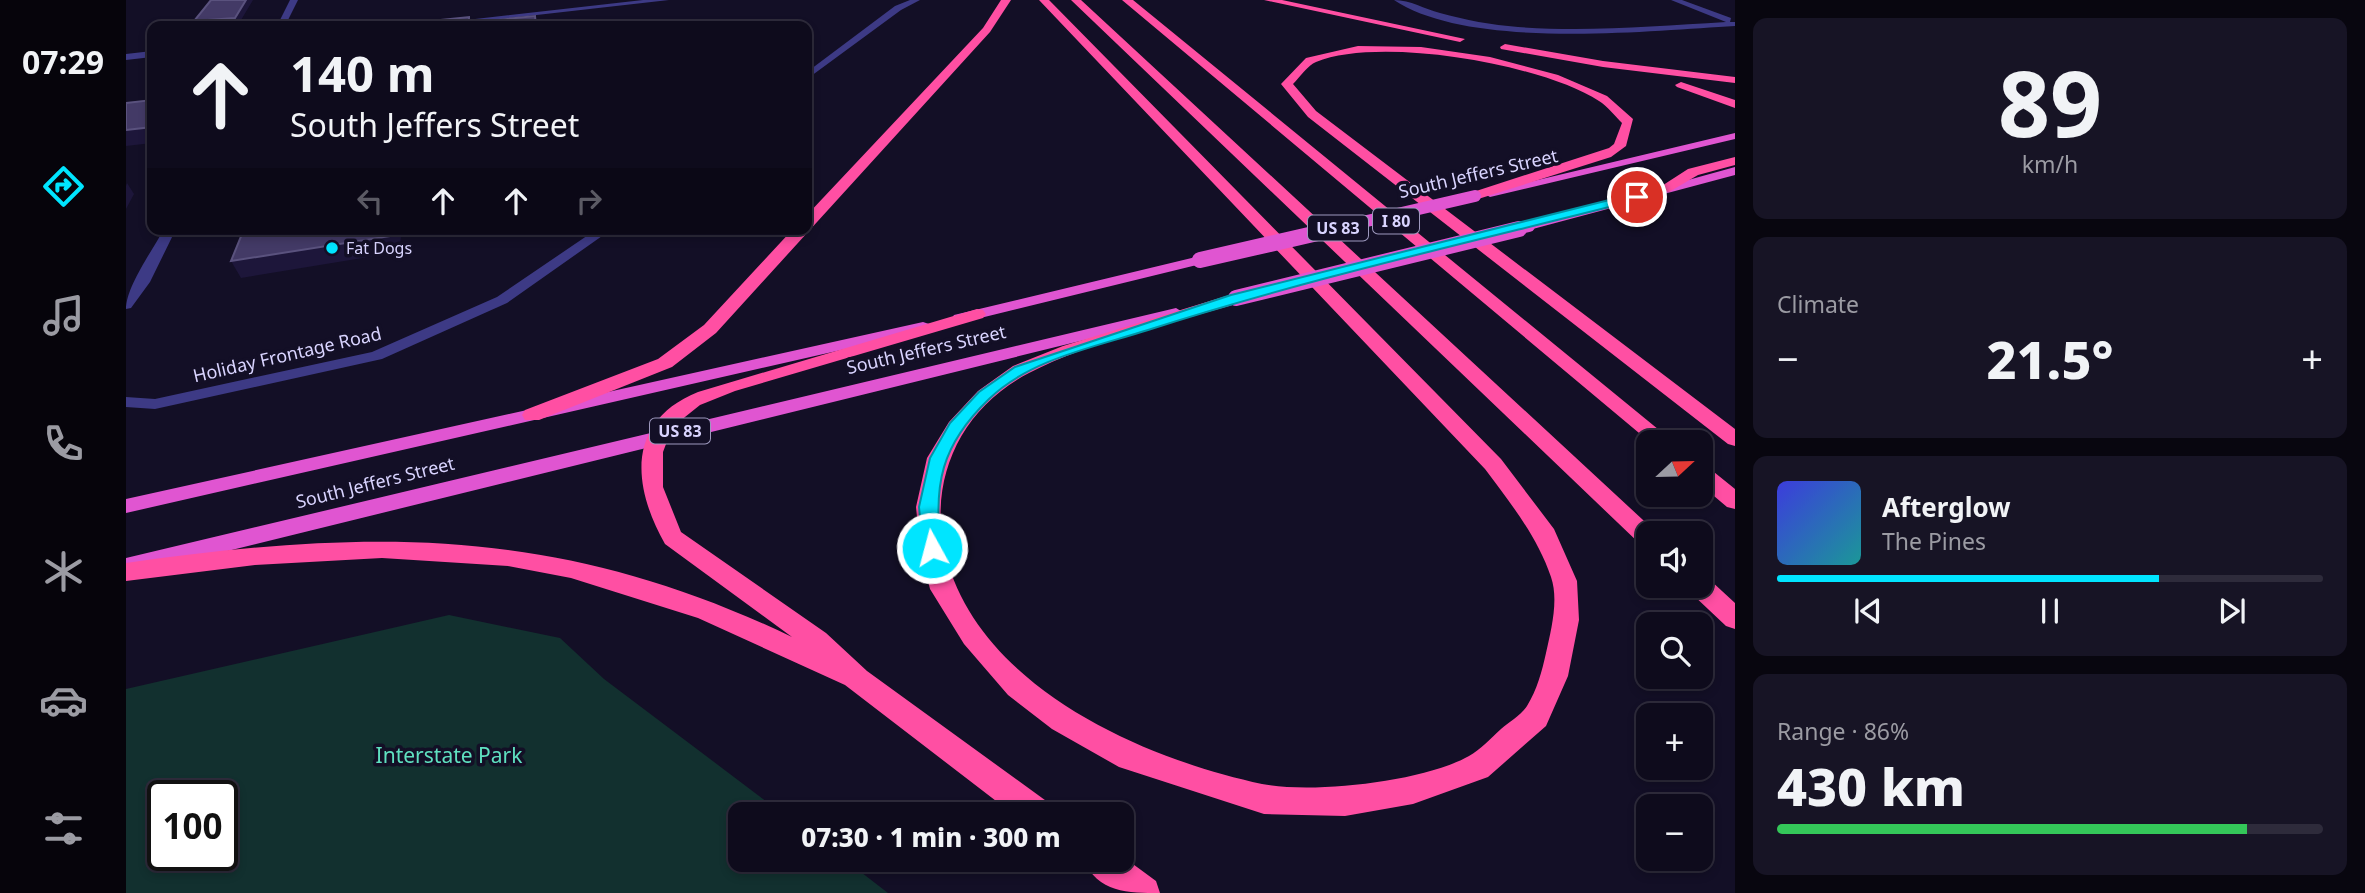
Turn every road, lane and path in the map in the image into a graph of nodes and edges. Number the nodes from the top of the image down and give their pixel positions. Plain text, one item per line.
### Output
1 (294, 0) edge
2 (665, 0) edge
3 (916, 0) edge
4 (1006, 0) edge
5 (1044, 0) edge
6 (1076, 0) edge
7 (1127, 0) edge
8 (1269, 0) edge
9 (1398, 0) edge
10 (1675, 0) edge
11 (284, 21) edge
12 (466, 21) edge
13 (1735, 23) edge
14 (1473, 42) dead end
15 (147, 55) edge
16 (126, 57) edge
17 (812, 72) edge
18 (1735, 80) edge
19 (1735, 104) edge
20 (1735, 136) edge
21 (1735, 161) edge
22 (1735, 171) edge
23 (1664, 189) junction
24 (1475, 196) junction
25 (812, 219) edge
26 (167, 235) edge
27 (597, 235) edge
28 (796, 235) edge
29 (1236, 298) junction
30 (126, 305) edge
31 (977, 314) junction
32 (126, 402) edge
33 (155, 404) junction
34 (126, 411) edge
35 (532, 415) junction
36 (1649, 430) edge
37 (656, 437) junction
38 (1735, 439) edge
39 (1713, 483) edge
40 (1735, 501) edge
41 (126, 506) edge
42 (1636, 527) edge
43 (126, 566) edge
44 (126, 572) edge
45 (1713, 598) edge
46 (1735, 619) edge
47 (857, 679) junction
48 (1022, 802) edge
49 (1116, 872) edge
50 (1144, 893) edge

1 - 11 street
2 - 12 street
3 - 17 street
4 - 25 highway
5 - 29 highway
6 - 42 highway
7 - 36 highway, I 80
8 - 14 highway
9 - 13 street
10 - 13 street
15 - 16 street
18 - 19 highway
20 - 24 highway, South Jeffers Street / US 83
21 - 23 highway
22 - 23 highway, South Jeffers Street / US 83
23 - 29 highway, South Jeffers Street / US 83, bridge
24 - 31 highway, South Jeffers Street / US 83, bridge
24 - 38 highway
26 - 30 street
27 - 33 street, Holiday Frontage Road
28 - 35 highway
29 - 37 highway, South Jeffers Street / US 83
31 - 35 highway, South Jeffers Street / US 83
31 - 37 highway
32 - 33 street, Holiday Frontage Road
33 - 34 street, Holiday Frontage Road
35 - 41 highway, South Jeffers Street / US 83
37 - 43 highway, South Jeffers Street / US 83
37 - 47 highway
39 - 40 highway
44 - 47 highway
45 - 46 highway
47 - 48 highway
49 - 50 highway

